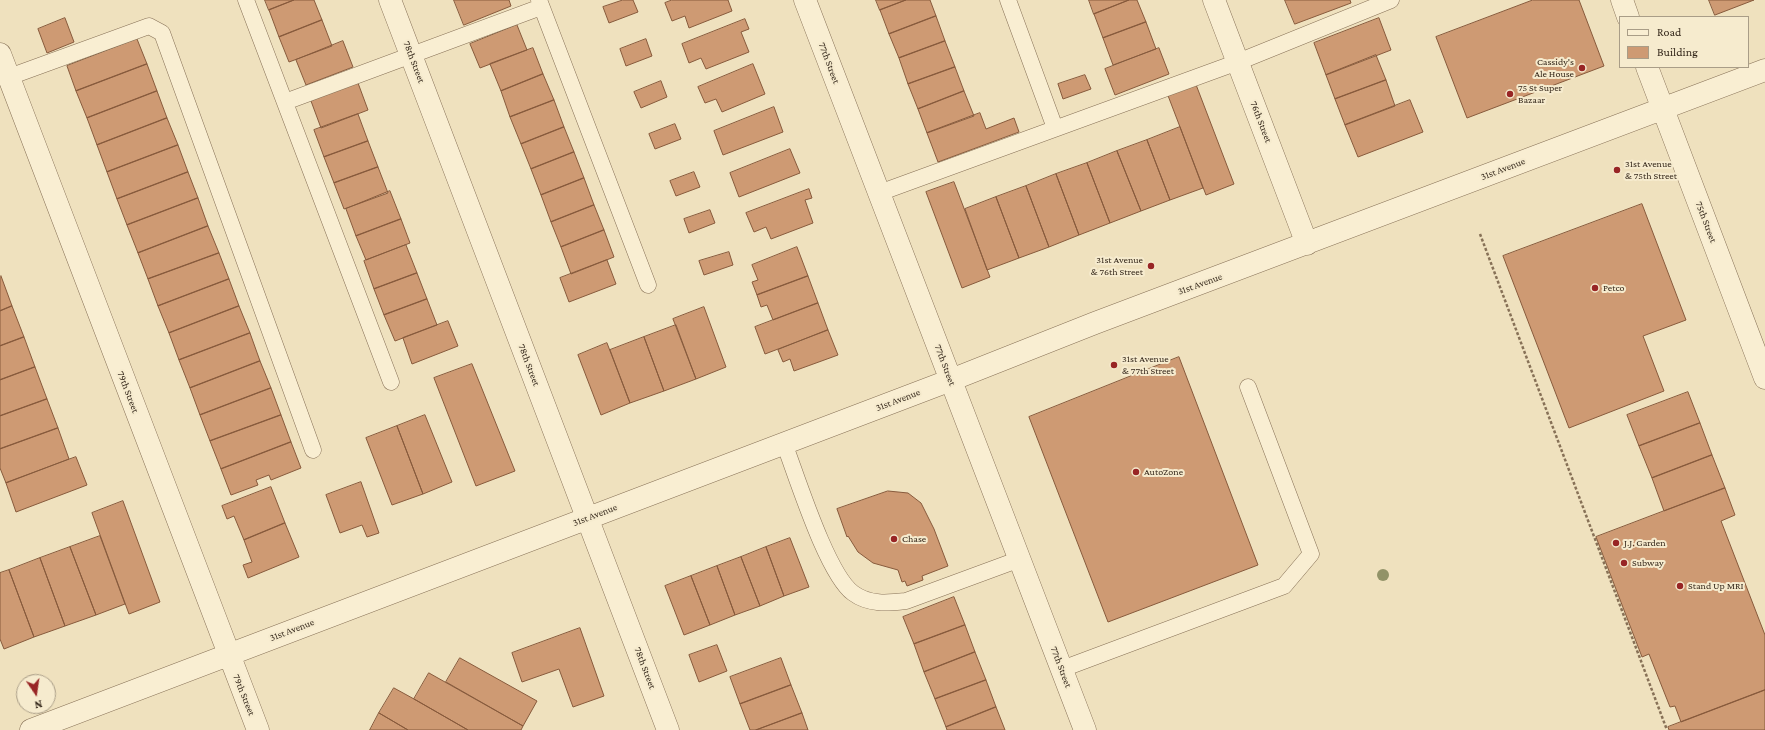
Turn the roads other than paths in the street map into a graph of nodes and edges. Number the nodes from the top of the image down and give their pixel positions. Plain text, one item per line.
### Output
1 (246, 0) edge
2 (390, 0) edge
3 (805, 0) edge
4 (1008, 0) edge
5 (1214, 0) edge
6 (1391, 0) edge
7 (1622, 0) edge
8 (540, 4) edge
9 (1628, 16) edge
10 (0, 54) edge
11 (412, 55) junction
12 (1238, 62) junction
13 (1647, 68) edge
14 (1765, 70) edge
15 (9, 77) junction
16 (285, 102) junction
17 (1662, 109) junction
18 (1055, 128) junction
19 (879, 193) junction
20 (1307, 244) junction
21 (648, 285) dead end
22 (1765, 378) edge
23 (952, 380) junction
24 (390, 382) dead end
25 (1248, 387) dead end
26 (784, 443) junction
27 (313, 450) dead end
28 (587, 518) junction
29 (1020, 559) junction
30 (228, 654) junction
31 (1062, 669) junction
32 (31, 730) edge
33 (258, 730) edge
34 (668, 730) edge
35 (1085, 730) edge

1 - 16 lane
2 - 11 street, 78th Street
3 - 19 street, 77th Street
4 - 18 lane
5 - 12 street, 76th Street
6 - 12 lane
7 - 9 street
8 - 11 lane
8 - 21 lane
10 - 15 street, 79th Street
11 - 16 lane
11 - 28 street, 78th Street
12 - 18 lane
12 - 20 street, 76th Street
13 - 17 street, 75th Street
14 - 17 street, 31st Avenue
15 - 27 lane
15 - 30 street, 79th Street
16 - 24 lane
17 - 20 street, 31st Avenue
17 - 22 street, 75th Street
18 - 19 lane
19 - 23 street, 77th Street
20 - 23 street, 31st Avenue
23 - 26 street, 31st Avenue
23 - 29 street, 77th Street
25 - 31 lane
26 - 28 street, 31st Avenue
26 - 29 lane
28 - 30 street, 31st Avenue
28 - 34 street, 78th Street
29 - 31 street, 77th Street
30 - 32 street, 31st Avenue
30 - 33 street, 79th Street
31 - 35 street, 77th Street

